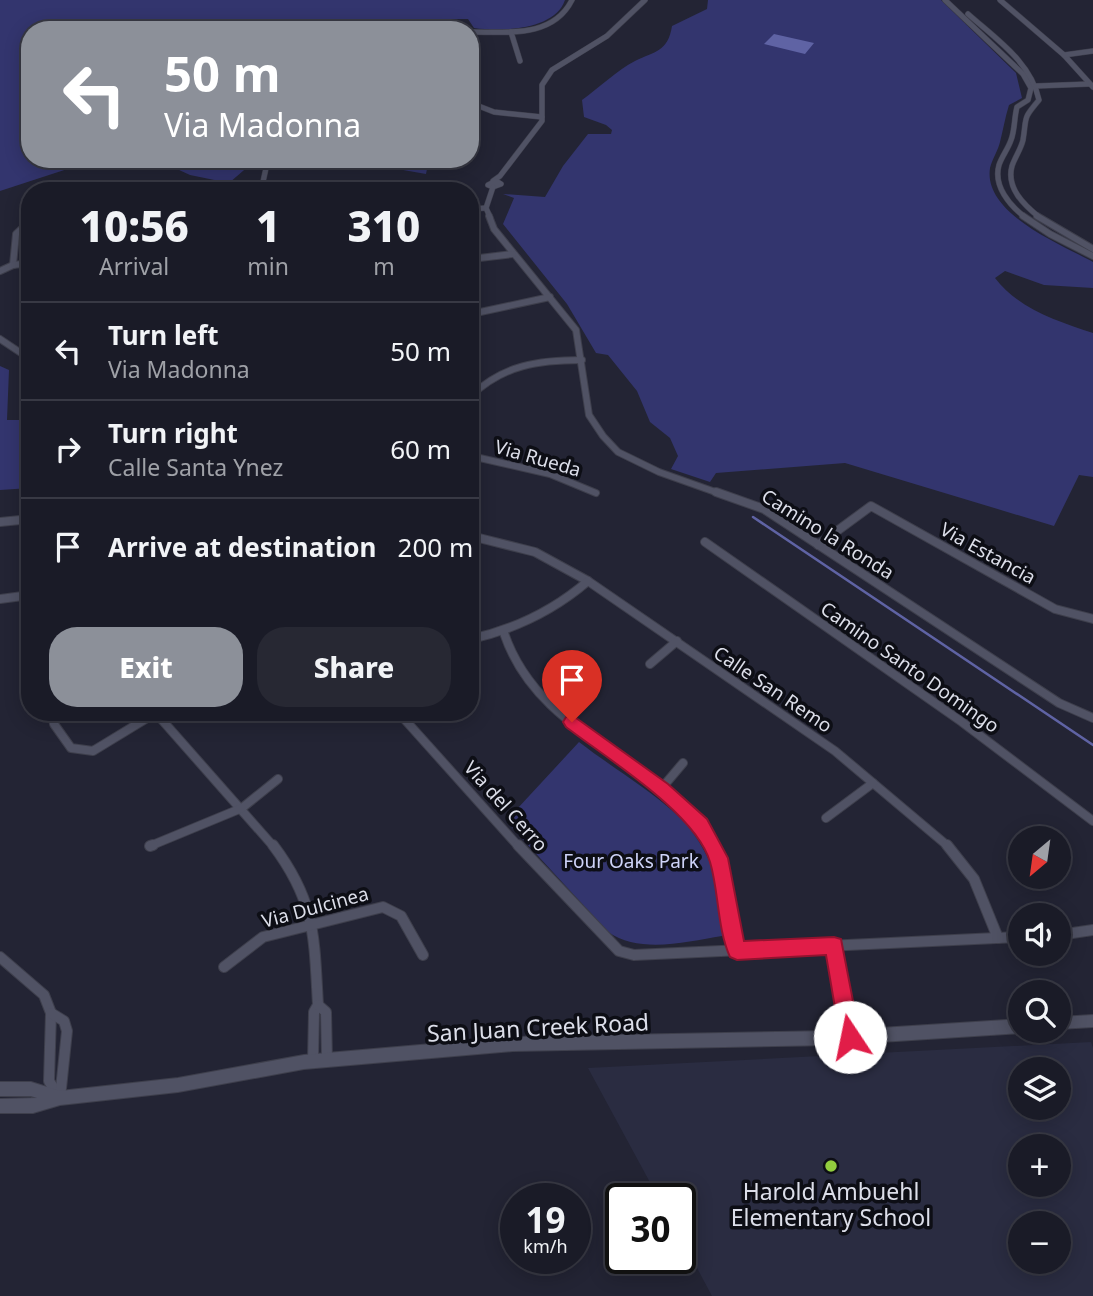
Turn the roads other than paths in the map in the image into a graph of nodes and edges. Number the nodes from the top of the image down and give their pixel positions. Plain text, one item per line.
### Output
1 (572, 0) edge
2 (645, 0) edge
3 (946, 0) edge
4 (953, 0) edge
5 (1000, 0) edge
6 (479, 32) edge
7 (511, 32) junction
8 (1093, 51) edge
9 (1064, 55) junction
10 (520, 61) dead end
11 (1029, 84) junction
12 (1037, 84) junction
13 (1089, 84) edge
14 (1025, 102) junction
15 (479, 106) edge
16 (1035, 106) junction
17 (542, 117) junction
18 (1012, 129) junction
19 (1024, 130) junction
20 (479, 208) edge
21 (486, 208) junction
22 (21, 226) edge
23 (1093, 249) edge
24 (513, 254) junction
25 (1093, 256) edge
26 (479, 258) edge
27 (21, 264) edge
28 (13, 265) junction
29 (0, 271) edge
30 (551, 298) junction
31 (479, 312) edge
32 (0, 339) edge
33 (21, 353) edge
34 (582, 360) junction
35 (479, 389) edge
36 (479, 458) edge
37 (596, 493) dead end
38 (21, 520) edge
39 (0, 522) edge
40 (479, 538) edge
41 (705, 542) dead end
42 (818, 545) junction
43 (588, 581) junction
44 (21, 596) edge
45 (0, 599) edge
46 (1093, 619) edge
47 (503, 633) junction
48 (479, 638) edge
49 (677, 641) junction
50 (650, 664) dead end
51 (1093, 718) edge
52 (54, 721) edge
53 (141, 721) edge
54 (164, 721) edge
55 (406, 721) edge
56 (683, 763) dead end
57 (278, 779) dead end
58 (873, 783) junction
59 (661, 789) junction
60 (242, 808) junction
61 (826, 818) dead end
62 (1093, 821) edge
63 (150, 846) dead end
64 (313, 925) junction
65 (1093, 930) edge
66 (1071, 933) edge
67 (998, 938) junction
68 (1008, 938) edge
69 (834, 946) junction
70 (737, 950) junction
71 (423, 955) dead end
72 (0, 957) edge
73 (224, 967) dead end
74 (51, 1013) junction
75 (1093, 1021) edge
76 (1071, 1022) edge
77 (1008, 1027) edge
78 (850, 1037) junction
79 (320, 1061) junction
80 (0, 1089) edge
81 (60, 1098) junction
82 (0, 1106) edge

1 - 7 street
2 - 17 street
3 - 11 street
4 - 12 street
5 - 9 street
6 - 7 street
7 - 10 street
8 - 9 street
9 - 13 street
11 - 12 street
11 - 14 street
12 - 13 street
12 - 16 street
14 - 16 street
14 - 18 street
15 - 17 street
16 - 19 street
17 - 21 street
18 - 19 street
18 - 25 street
19 - 23 street
20 - 21 street
21 - 24 street, Camino la Ronda
22 - 28 street
24 - 26 street
24 - 30 street, Camino la Ronda
27 - 28 street
28 - 29 street
30 - 31 street
30 - 34 street, Camino la Ronda
32 - 33 street
34 - 35 street
34 - 42 street, Camino la Ronda
36 - 37 street, Via Rueda
38 - 39 street
40 - 43 street, Calle San Remo
41 - 62 street, Camino Santo Domingo
42 - 46 street, Via Estancia
42 - 51 street, Camino la Ronda
43 - 47 street
43 - 49 street, Calle San Remo
44 - 45 street
47 - 48 street
47 - 59 street
49 - 50 street
49 - 58 street, Calle San Remo
52 - 53 street
54 - 60 street
55 - 70 street, Via del Cerro
56 - 59 street
57 - 60 street
58 - 61 street
58 - 67 street, Calle San Remo
59 - 70 street
60 - 63 street
60 - 64 street
64 - 71 street, Via Dulcinea
64 - 73 street, Via Dulcinea
64 - 79 street
65 - 66 street
67 - 68 street
67 - 69 street
69 - 70 street
69 - 78 street
72 - 74 street
74 - 81 street
74 - 81 street
75 - 76 street
77 - 78 street, San Juan Creek Road
78 - 79 street, San Juan Creek Road
79 - 81 street, San Juan Creek Road
80 - 81 street, San Juan Creek Road
81 - 82 street, San Juan Creek Road

